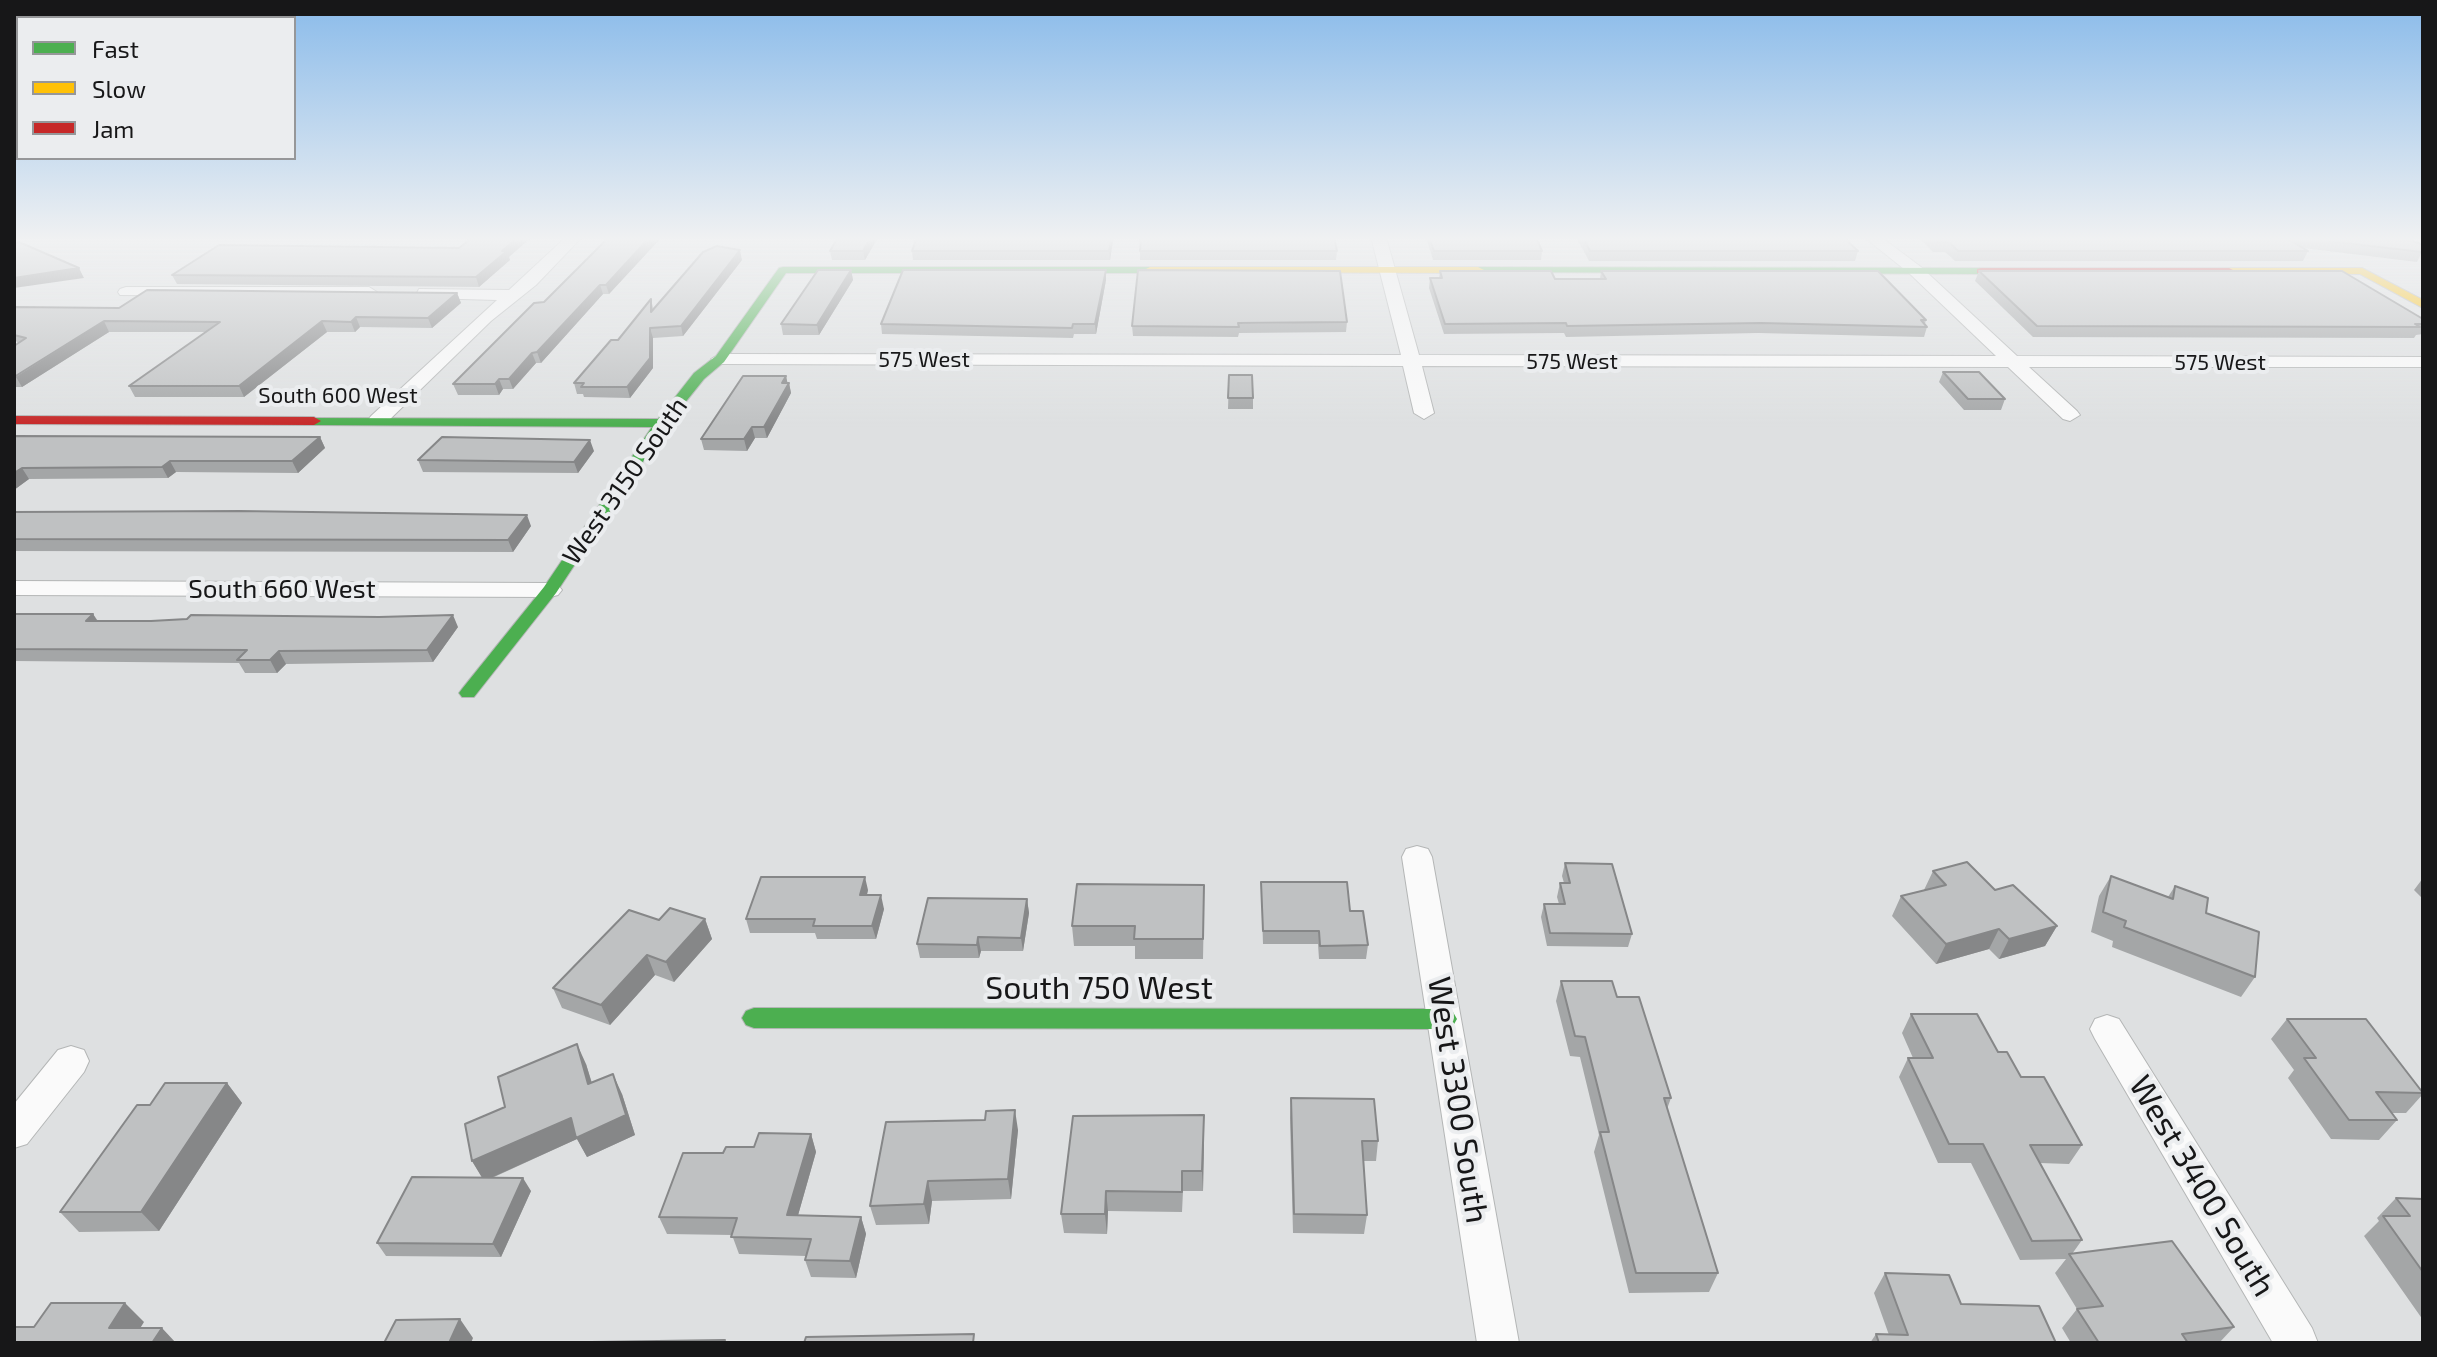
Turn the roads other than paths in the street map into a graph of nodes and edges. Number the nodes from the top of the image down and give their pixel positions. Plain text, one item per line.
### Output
1 (506, 300) edge
2 (762, 300) edge
3 (1396, 300) edge
4 (1948, 300) edge
5 (720, 359) junction
6 (1411, 362) junction
7 (2423, 362) edge
8 (2016, 363) junction
9 (1424, 413) dead end
10 (2070, 415) dead end
11 (14, 420) edge
12 (378, 420) junction
13 (662, 423) junction
14 (14, 588) edge
15 (550, 590) junction
16 (468, 693) dead end
17 (1417, 857) dead end
18 (754, 1018) dead end
19 (1445, 1019) junction
20 (2107, 1029) dead end
21 (71, 1061) dead end
22 (14, 1132) edge
23 (1498, 1343) edge
24 (2297, 1343) edge

1 - 12 street
2 - 5 street, West 3150 South
3 - 6 street
4 - 8 street
5 - 6 street, 575 West
5 - 13 street, West 3150 South
6 - 8 street, 575 West
6 - 9 street
7 - 8 street, 575 West
8 - 10 street
11 - 12 street, South 600 West
12 - 13 street, South 600 West
13 - 15 street, West 3150 South
14 - 15 street, South 660 West
15 - 16 street, West 3150 South
17 - 19 street, West 3300 South
18 - 19 street, South 750 West
19 - 23 street, West 3300 South
20 - 24 street, West 3400 South
21 - 22 street

